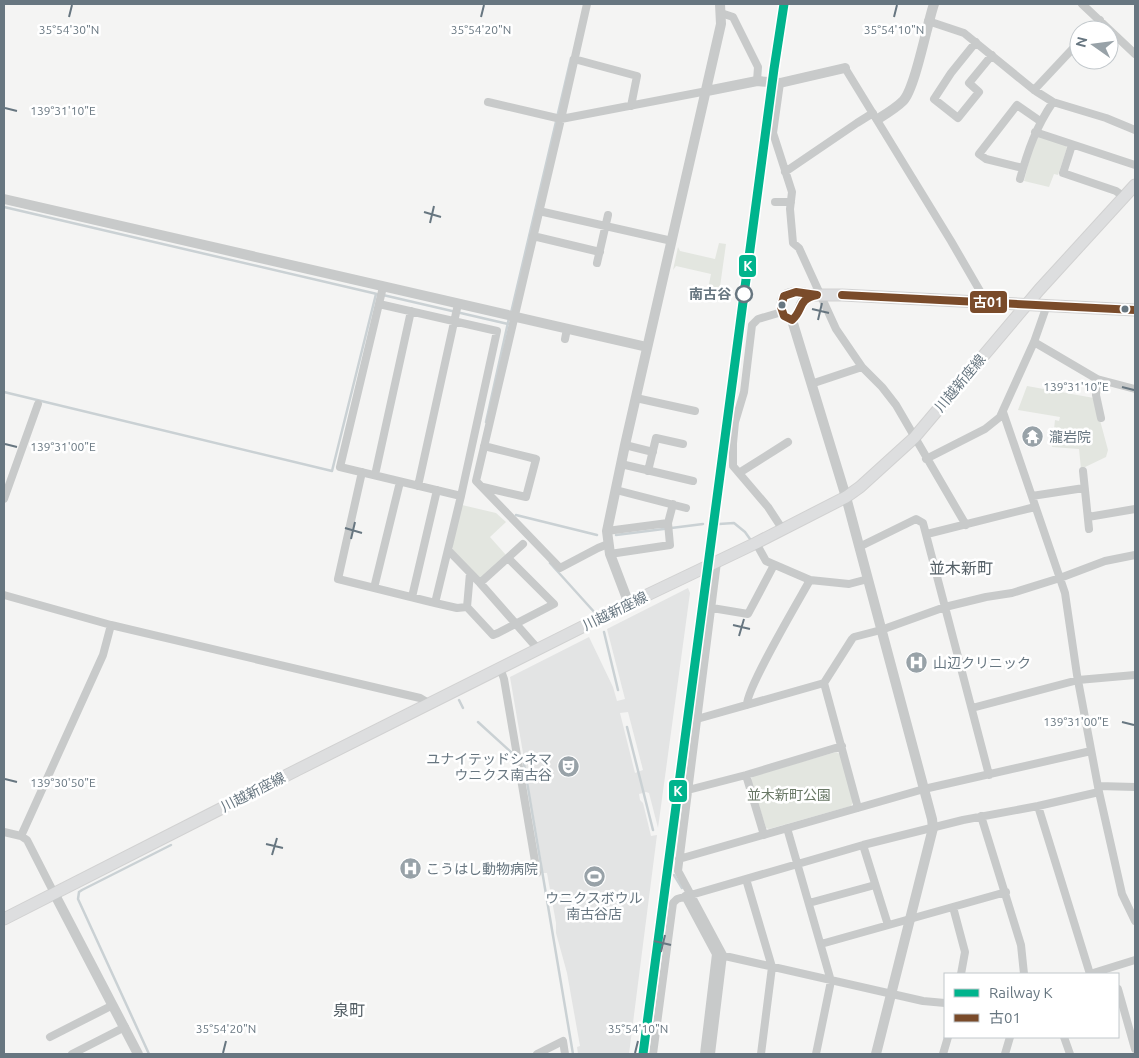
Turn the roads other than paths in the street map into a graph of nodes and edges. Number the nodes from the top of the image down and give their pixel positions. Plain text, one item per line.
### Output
1 (587, 4) edge
2 (934, 4) edge
3 (1082, 4) edge
4 (720, 8) edge
5 (1100, 20) edge
6 (928, 21) junction
7 (1119, 38) edge
8 (976, 42) junction
9 (1069, 53) edge
10 (1135, 54) edge
11 (992, 55) junction
12 (574, 59) junction
13 (845, 68) joint
14 (756, 81) junction
15 (780, 83) junction
16 (1034, 90) junction
17 (707, 91) junction
18 (488, 102) dead end
19 (1053, 102) junction
20 (631, 106) junction
21 (876, 116) junction
22 (561, 119) junction
23 (1040, 122) junction
24 (1135, 130) edge
25 (1035, 132) junction
26 (1072, 145) junction
27 (1135, 165) edge
28 (1023, 168) junction
29 (786, 172) junction
30 (1020, 179) dead end
31 (1135, 185) edge
32 (1124, 197) junction
33 (4, 199) edge
34 (775, 202) dead end
35 (791, 202) junction
36 (539, 211) junction
37 (608, 215) dead end
38 (606, 226) junction
39 (533, 236) junction
40 (672, 240) junction
41 (600, 252) junction
42 (597, 264) dead end
43 (383, 287) junction
44 (786, 294) junction
45 (816, 295) junction
46 (982, 302) junction
47 (800, 303) junction
48 (379, 304) junction
49 (458, 304) junction
50 (1027, 304) junction
51 (1047, 305) junction
52 (1135, 310) edge
53 (411, 311) junction
54 (782, 312) junction
55 (514, 317) junction
56 (792, 320) junction
57 (455, 321) junction
58 (1034, 342) junction
59 (647, 347) junction
60 (862, 367) junction
61 (1097, 379) junction
62 (811, 384) junction
63 (1135, 389) edge
64 (636, 398) junction
65 (38, 404) dead end
66 (695, 411) dead end
67 (1003, 412) junction
68 (1101, 418) dead end
69 (914, 438) junction
70 (788, 442) dead end
71 (683, 444) dead end
72 (625, 445) junction
73 (484, 446) junction
74 (653, 452) junction
75 (926, 459) junction
76 (620, 464) junction
77 (648, 471) junction
78 (1082, 471) dead end
79 (362, 472) junction
80 (739, 473) junction
81 (375, 475) junction
82 (693, 481) dead end
83 (400, 482) junction
84 (418, 486) junction
85 (481, 486) junction
86 (1084, 488) junction
87 (437, 490) junction
88 (616, 490) junction
89 (461, 496) junction
90 (1032, 496) junction
91 (846, 497) junction
92 (4, 499) edge
93 (673, 504) junction
94 (1035, 507) junction
95 (686, 508) dead end
96 (1135, 509) edge
97 (1088, 517) junction
98 (668, 523) junction
99 (966, 525) junction
100 (1089, 529) dead end
101 (607, 530) junction
102 (782, 530) junction
103 (926, 534) junction
104 (756, 543) junction
105 (523, 544) dead end
106 (859, 547) junction
107 (609, 549) junction
108 (448, 550) junction
109 (1135, 555) edge
110 (508, 558) junction
111 (717, 562) junction
112 (774, 565) junction
113 (470, 573) junction
114 (868, 578) junction
115 (1060, 578) junction
116 (810, 580) junction
117 (480, 583) junction
118 (374, 588) junction
119 (4, 595) edge
120 (412, 597) junction
121 (435, 603) junction
122 (629, 604) junction
123 (945, 607) junction
124 (467, 608) junction
125 (712, 608) junction
126 (517, 624) junction
127 (111, 625) junction
128 (882, 630) junction
129 (538, 649) junction
130 (500, 668) junction
131 (1135, 675) edge
132 (1078, 680) junction
133 (824, 683) junction
134 (430, 704) junction
135 (748, 705) junction
136 (972, 708) junction
137 (697, 719) junction
138 (842, 746) junction
139 (1091, 751) junction
140 (746, 775) junction
141 (989, 775) junction
142 (1135, 787) edge
143 (924, 789) junction
144 (1099, 789) junction
145 (688, 790) junction
146 (1038, 806) junction
147 (858, 808) junction
148 (981, 816) junction
149 (787, 828) junction
150 (933, 828) junction
151 (4, 832) edge
152 (764, 835) junction
153 (21, 836) junction
154 (864, 845) junction
155 (679, 859) junction
156 (797, 864) junction
157 (537, 872) dead end
158 (746, 879) junction
159 (876, 885) junction
160 (1006, 892) junction
161 (54, 894) junction
162 (688, 896) junction
163 (809, 903) junction
164 (953, 907) junction
165 (4, 919) edge
166 (910, 919) junction
167 (1135, 922) edge
168 (888, 925) junction
169 (821, 944) junction
170 (720, 955) junction
171 (1135, 960) edge
172 (772, 967) junction
173 (1112, 971) edge
174 (961, 973) edge
175 (1024, 973) edge
176 (1090, 973) edge
177 (1097, 973) edge
178 (831, 981) junction
179 (1119, 993) edge
180 (891, 994) junction
181 (944, 1003) edge
182 (111, 1006) junction
183 (125, 1027) junction
184 (50, 1037) dead end
185 (948, 1038) edge
186 (1010, 1038) edge
187 (1064, 1038) edge
188 (1135, 1049) edge
189 (708, 1051) edge
190 (72, 1054) edge
191 (138, 1054) edge
192 (537, 1054) edge
193 (565, 1054) edge
194 (653, 1054) edge
195 (761, 1054) edge
196 (816, 1054) edge
197 (876, 1054) edge
198 (943, 1054) edge
199 (1005, 1054) edge
200 (1070, 1054) edge

1 - 12 street
2 - 6 street
3 - 5 street
4 - 14 street
4 - 17 street
6 - 8 street
6 - 21 street
7 - 10 street
8 - 11 street
8 - 11 street
9 - 16 street
11 - 16 street
12 - 20 street
12 - 22 street
13 - 15 street
13 - 21 street
14 - 15 street
14 - 17 street
15 - 29 street
16 - 19 street
17 - 20 street
17 - 40 street
18 - 22 street
19 - 23 street
19 - 24 street
20 - 22 street
21 - 29 street
21 - 46 street
22 - 36 street
23 - 25 street
23 - 28 street
25 - 26 street
25 - 28 street
26 - 27 street
26 - 32 street
28 - 30 street
29 - 35 street
31 - 32 main road, 川越新座線
32 - 50 main road, 川越新座線
33 - 43 street
34 - 35 street
35 - 45 street
36 - 38 street
36 - 39 street
37 - 38 street
38 - 40 street
38 - 41 street
39 - 41 street
39 - 55 street
40 - 59 street
41 - 42 street
43 - 48 street
43 - 49 street
44 - 45 street
44 - 47 street
44 - 54 street
45 - 46 main road
45 - 47 street
45 - 60 street
46 - 50 main road
47 - 56 street
48 - 53 street
48 - 79 street
49 - 55 street
49 - 57 street
50 - 51 main road
50 - 69 main road, 川越新座線
51 - 52 main road
51 - 58 street
53 - 57 street
53 - 81 street
54 - 56 street
54 - 80 street
55 - 59 street
55 - 73 street
56 - 62 street
57 - 84 street
57 - 89 street
58 - 61 street
58 - 67 street
59 - 64 street
60 - 62 street
60 - 69 street
61 - 63 street
61 - 68 street
62 - 91 street
64 - 66 street
64 - 72 street
65 - 92 street
67 - 75 street
67 - 90 street
69 - 75 street
69 - 91 main road, 川越新座線
70 - 80 street
71 - 74 street
72 - 74 street
72 - 76 street
73 - 85 street
73 - 85 street
74 - 77 street
75 - 99 street
76 - 77 street
76 - 88 street
77 - 82 street
78 - 86 street
79 - 81 street
79 - 118 street
80 - 102 street
81 - 83 street
83 - 84 street
83 - 118 street
84 - 87 street
85 - 107 street
86 - 90 street
86 - 97 street
87 - 89 street
87 - 120 street
88 - 93 street
88 - 101 street
89 - 108 street
90 - 94 street
91 - 102 main road, 川越新座線
91 - 106 street
93 - 95 street
93 - 98 street
94 - 99 street
94 - 115 street
96 - 97 street
97 - 100 street
98 - 101 street
98 - 107 street
99 - 103 street
101 - 107 street
102 - 104 main road, 川越新座線
103 - 106 street
103 - 123 street
104 - 111 main road, 川越新座線
104 - 112 street
105 - 110 street
106 - 114 street
107 - 122 street
108 - 113 street
108 - 121 street
109 - 115 street
110 - 117 street
110 - 126 street
111 - 122 main road, 川越新座線
111 - 125 street
112 - 116 street
112 - 125 street
113 - 117 street
113 - 124 street
114 - 116 street
114 - 128 street
115 - 123 street
115 - 132 street
116 - 135 street
117 - 126 street
118 - 120 street
119 - 127 street
120 - 121 street
121 - 124 street
122 - 129 main road, 川越新座線
123 - 128 street
123 - 136 street
124 - 126 street
125 - 137 street
126 - 129 street
127 - 134 street
127 - 153 street
128 - 133 street
128 - 143 street
129 - 130 main road, 川越新座線
130 - 134 main road, 川越新座線
130 - 157 street
131 - 132 street
132 - 136 street
132 - 139 street
133 - 135 street
133 - 138 street
134 - 161 main road, 川越新座線
135 - 137 street
136 - 141 street
137 - 145 street
138 - 140 street
138 - 147 street
139 - 141 street
139 - 144 street
140 - 145 street
140 - 152 street
141 - 143 street
142 - 144 street
143 - 147 street
143 - 150 street
144 - 146 street
144 - 167 street
145 - 155 street
146 - 148 street
146 - 176 street
147 - 149 street
148 - 150 street
148 - 160 street
149 - 152 street
149 - 156 street
150 - 154 street
150 - 166 street
151 - 153 street
152 - 155 street
153 - 161 street
154 - 156 street
154 - 159 street
155 - 162 street
156 - 158 street
156 - 163 street
158 - 162 street
158 - 172 street
159 - 163 street
159 - 168 street
160 - 164 street
160 - 175 street
161 - 165 main road, 川越新座線
161 - 182 street
162 - 170 street
162 - 194 street
163 - 169 street
164 - 166 street
164 - 174 street
166 - 168 street
166 - 180 street
168 - 169 street
169 - 178 street
170 - 172 street
170 - 189 street
171 - 173 street
172 - 178 street
172 - 195 street
173 - 177 street
178 - 180 street
178 - 196 street
179 - 188 street
180 - 181 street
180 - 197 street
182 - 183 street
182 - 184 street
183 - 190 street
183 - 191 street
185 - 198 street
186 - 199 street
187 - 200 street
192 - 193 street

